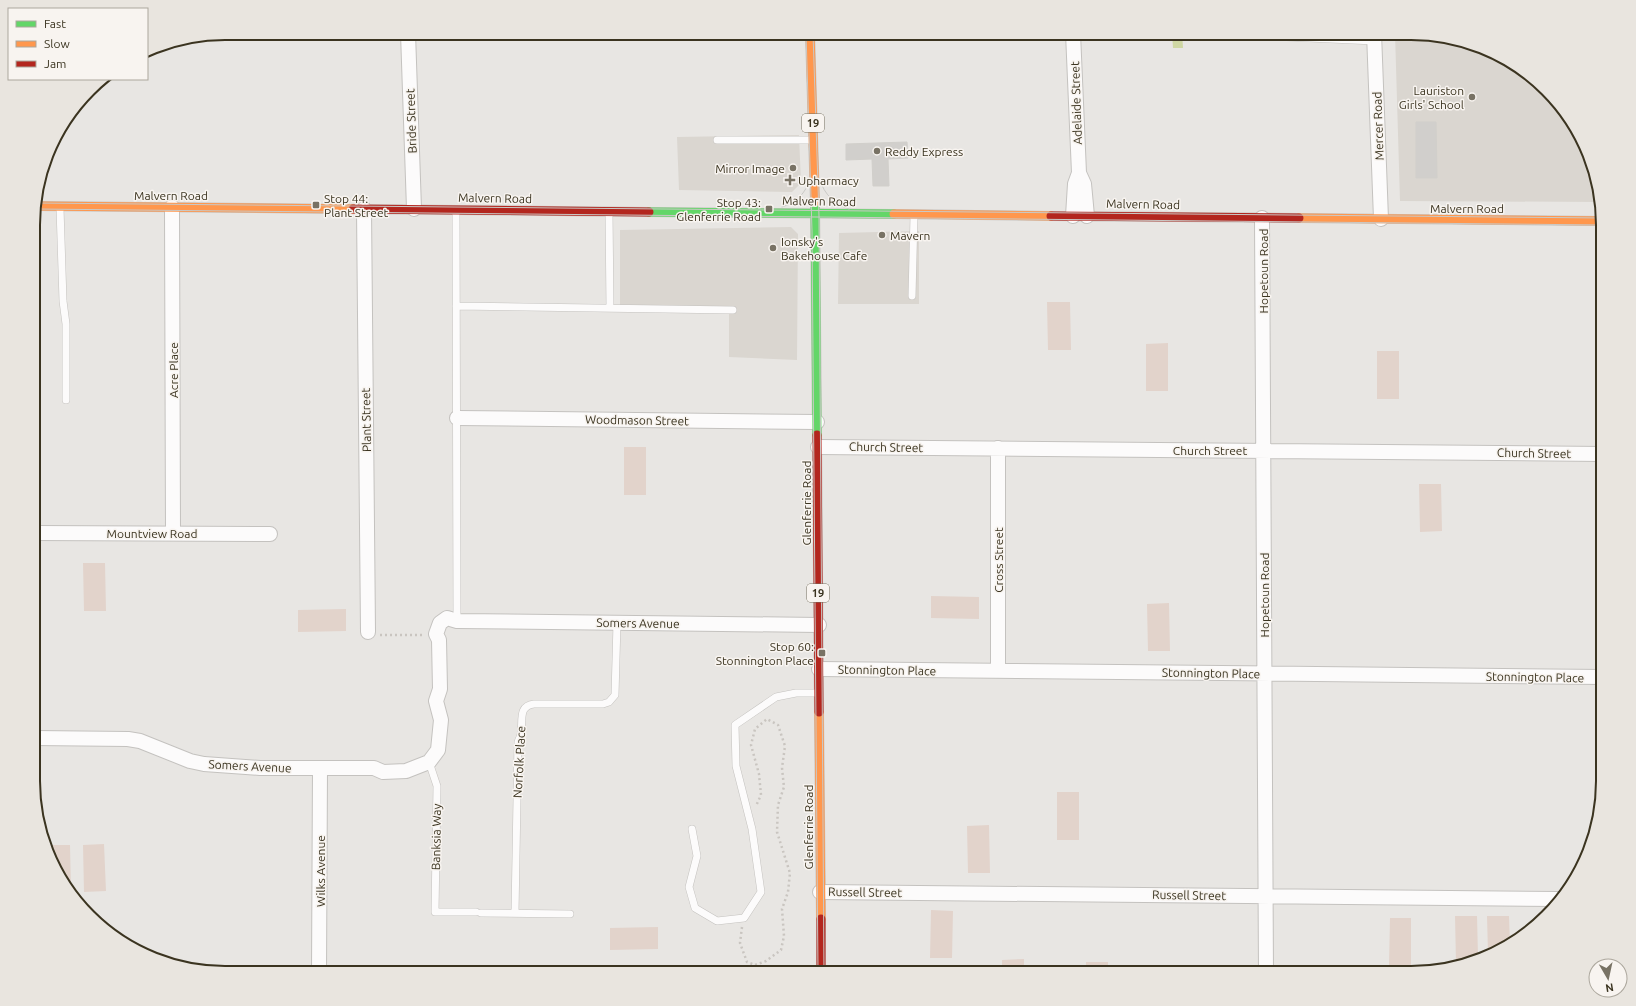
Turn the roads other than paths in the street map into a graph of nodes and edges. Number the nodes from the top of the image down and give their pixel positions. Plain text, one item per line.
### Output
1 (408, 40) edge
2 (810, 40) edge
3 (1073, 40) edge
4 (1375, 40) edge
5 (717, 140) dead end
6 (814, 140) junction
7 (41, 206) edge
8 (60, 207) junction
9 (172, 207) junction
10 (364, 209) junction
11 (414, 209) junction
12 (456, 210) junction
13 (609, 211) junction
14 (815, 213) junction
15 (914, 214) junction
16 (1080, 216) junction
17 (1262, 218) junction
18 (1381, 219) junction
19 (1596, 221) edge
20 (912, 296) dead end
21 (456, 306) junction
22 (610, 308) junction
23 (733, 310) dead end
24 (66, 400) dead end
25 (457, 418) junction
26 (817, 422) junction
27 (818, 447) junction
28 (998, 448) junction
29 (1264, 451) junction
30 (1596, 454) edge
31 (40, 533) edge
32 (174, 533) junction
33 (270, 534) dead end
34 (457, 621) junction
35 (617, 623) junction
36 (819, 625) junction
37 (372, 634) road end
38 (819, 669) junction
39 (998, 671) junction
40 (1264, 674) junction
41 (1596, 677) edge
42 (819, 693) junction
43 (40, 738) edge
44 (429, 762) junction
45 (320, 768) junction
46 (692, 829) dead end
47 (820, 892) junction
48 (1265, 896) junction
49 (1554, 899) edge
50 (515, 913) junction
51 (570, 914) dead end
52 (319, 966) edge
53 (821, 966) edge
54 (1266, 966) edge

1 - 11 street, Bride Street
2 - 6 main road, Glenferrie Road / 19
3 - 16 street, Adelaide Street
4 - 18 street, Mercer Road
5 - 6 lane
6 - 14 main road, Glenferrie Road / 19
7 - 8 main road, Malvern Road
8 - 9 main road, Malvern Road
8 - 24 lane
9 - 10 main road, Malvern Road
9 - 32 street, Acre Place
10 - 11 main road, Malvern Road
10 - 37 street, Plant Street
11 - 12 main road, Malvern Road
12 - 13 main road, Malvern Road
12 - 21 lane
13 - 14 main road, Malvern Road
13 - 22 lane
14 - 15 main road, Malvern Road
14 - 26 main road, Glenferrie Road / 19
15 - 16 main road, Malvern Road
15 - 20 lane
16 - 17 main road, Malvern Road
17 - 18 main road, Malvern Road
17 - 29 street, Hopetoun Road
18 - 19 main road, Malvern Road
21 - 22 lane
21 - 25 lane
22 - 23 lane
25 - 26 street, Woodmason Street
25 - 34 lane
26 - 27 main road, Glenferrie Road / 19
27 - 28 street, Church Street
27 - 36 main road, Glenferrie Road / 19
28 - 29 street, Church Street
28 - 39 street, Cross Street
29 - 30 street, Church Street
29 - 40 street, Hopetoun Road
31 - 32 street, Mountview Road
32 - 33 street, Mountview Road
34 - 35 street, Somers Avenue
34 - 44 street, Somers Avenue
35 - 36 street, Somers Avenue
35 - 50 lane, Norfolk Place
36 - 38 main road, Glenferrie Road / 19
38 - 39 street, Stonnington Place
38 - 42 main road, Glenferrie Road / 19
39 - 40 street, Stonnington Place
40 - 41 street, Stonnington Place
40 - 48 street, Hopetoun Road
42 - 46 lane
42 - 47 main road, Glenferrie Road / 19
43 - 45 street, Somers Avenue
44 - 45 street, Somers Avenue
44 - 50 lane, Banksia Way
45 - 52 street, Wilks Avenue
47 - 48 street, Russell Street
47 - 53 main road, Glenferrie Road / 19
48 - 49 street, Russell Street
48 - 54 street, Hopetoun Road
50 - 51 lane

